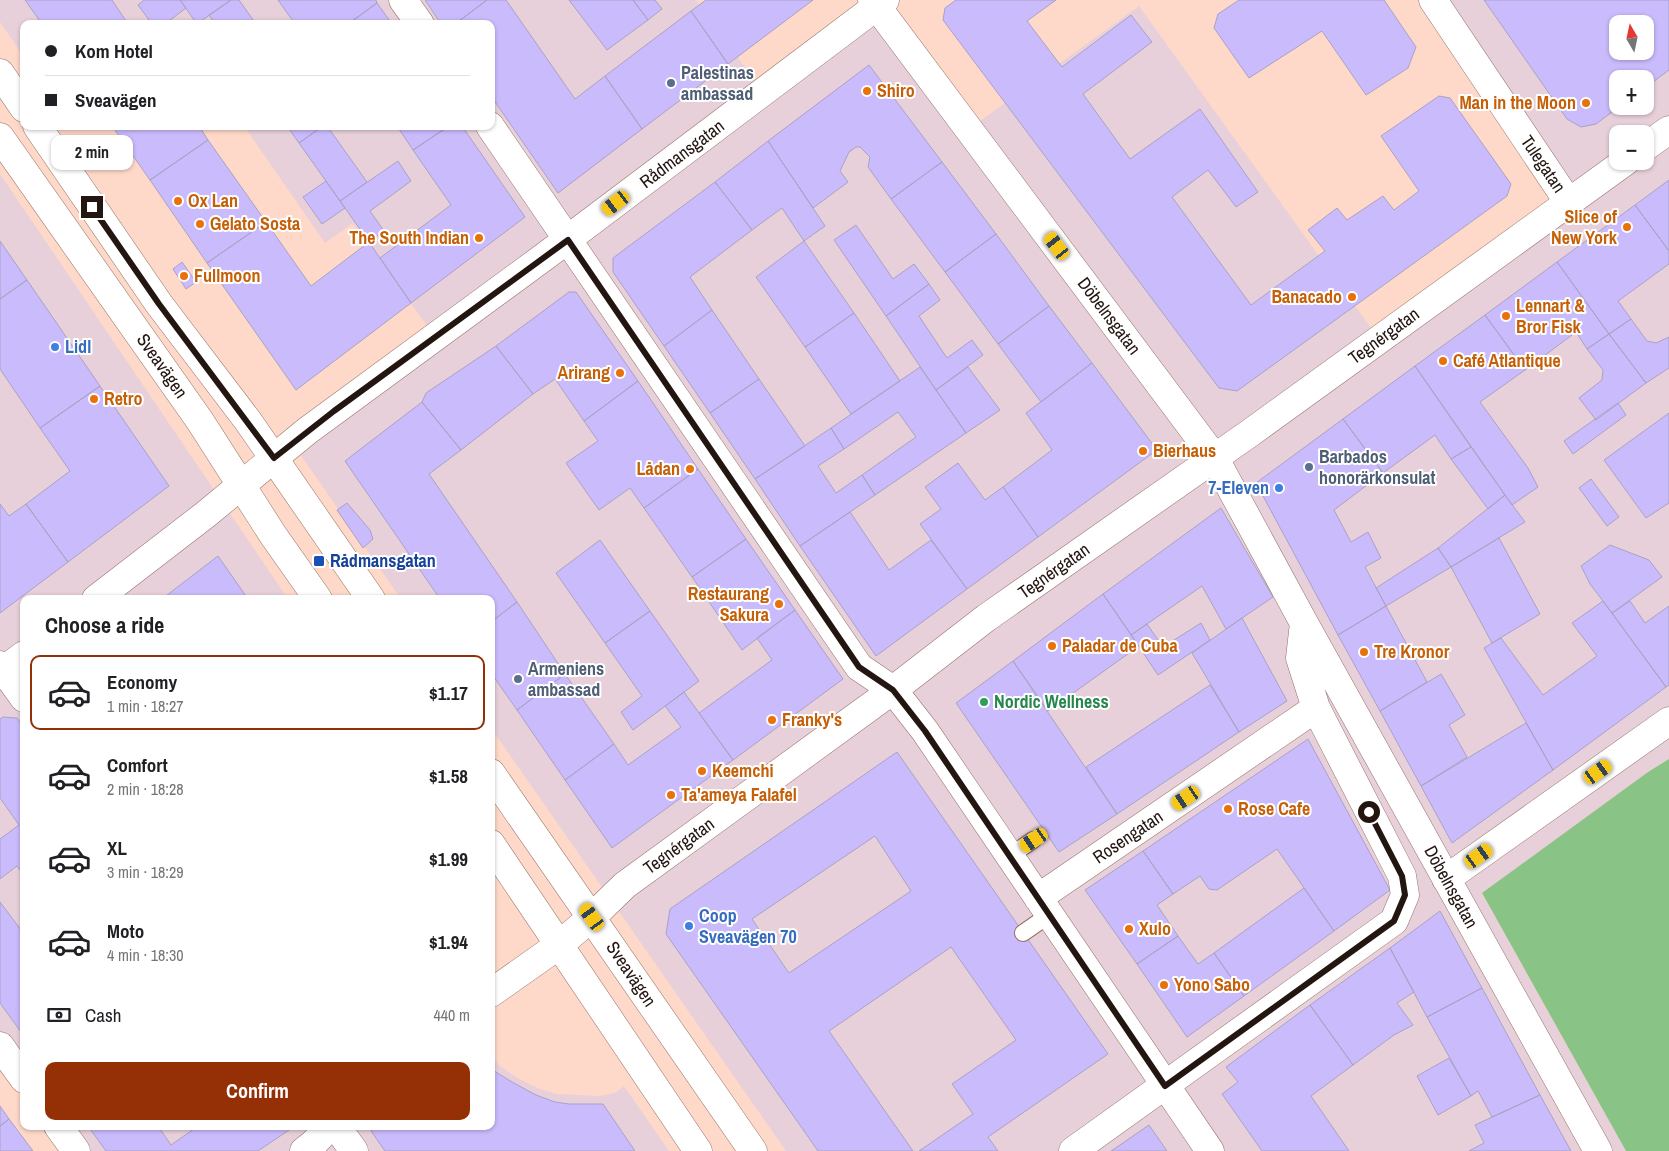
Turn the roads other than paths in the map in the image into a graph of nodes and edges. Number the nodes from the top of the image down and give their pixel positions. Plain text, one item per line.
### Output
1 (403, 0) edge
2 (1432, 0) edge
3 (878, 2) edge
4 (417, 20) edge
5 (0, 73) edge
6 (20, 102) edge
7 (40, 130) edge
8 (493, 130) edge
9 (1669, 130) edge
10 (0, 137) edge
11 (1654, 141) edge
12 (1614, 170) edge
13 (1569, 203) junction
14 (568, 240) junction
15 (274, 458) junction
16 (1214, 458) junction
17 (242, 486) junction
18 (101, 595) edge
19 (315, 595) edge
20 (368, 595) edge
21 (1304, 623) junction
22 (9, 663) edge
23 (20, 689) edge
24 (893, 690) junction
25 (1316, 708) junction
26 (1669, 721) edge
27 (495, 779) edge
28 (1034, 840) dead end
29 (495, 850) edge
30 (1010, 856) junction
31 (1446, 879) junction
32 (1044, 907) junction
33 (592, 917) junction
34 (1023, 933) dead end
35 (559, 945) junction
36 (495, 990) edge
37 (0, 1046) edge
38 (20, 1074) edge
39 (1165, 1086) junction
40 (61, 1130) edge
41 (326, 1130) edge
42 (339, 1130) edge
43 (76, 1151) edge
44 (304, 1151) edge
45 (354, 1151) edge
46 (698, 1151) edge
47 (753, 1151) edge
48 (1073, 1151) edge
49 (1210, 1151) edge
50 (1598, 1151) edge

1 - 4 street
2 - 13 street, Tulegatan
3 - 14 street, Rådmansgatan
3 - 16 street, Döbelnsgatan
5 - 6 street
7 - 15 street, Sveavägen
8 - 14 street
9 - 11 street
10 - 17 street, Sveavägen
12 - 13 street, Tegnérgatan
13 - 16 street, Tegnérgatan
14 - 15 street, Rådmansgatan
14 - 24 street
15 - 17 street, Rådmansgatan
15 - 20 street, Sveavägen
16 - 21 street, Döbelnsgatan
16 - 24 street, Tegnérgatan
17 - 18 street, Rådmansgatan
17 - 19 street, Sveavägen
21 - 25 street, Döbelnsgatan
21 - 31 street, Döbelnsgatan
22 - 23 street
24 - 30 street
24 - 33 street, Tegnérgatan
25 - 32 street, Rosengatan
25 - 39 street, Döbelnsgatan
26 - 31 street
27 - 33 street, Sveavägen
28 - 30 lane
29 - 35 street
30 - 32 street
31 - 50 street, Döbelnsgatan
32 - 34 lane
32 - 39 street
33 - 35 street, Tegnérgatan
33 - 47 street, Sveavägen
35 - 36 street, Tegnérgatan
35 - 46 street
37 - 38 street
39 - 48 street
39 - 49 street
40 - 43 street
41 - 44 street
42 - 45 street

